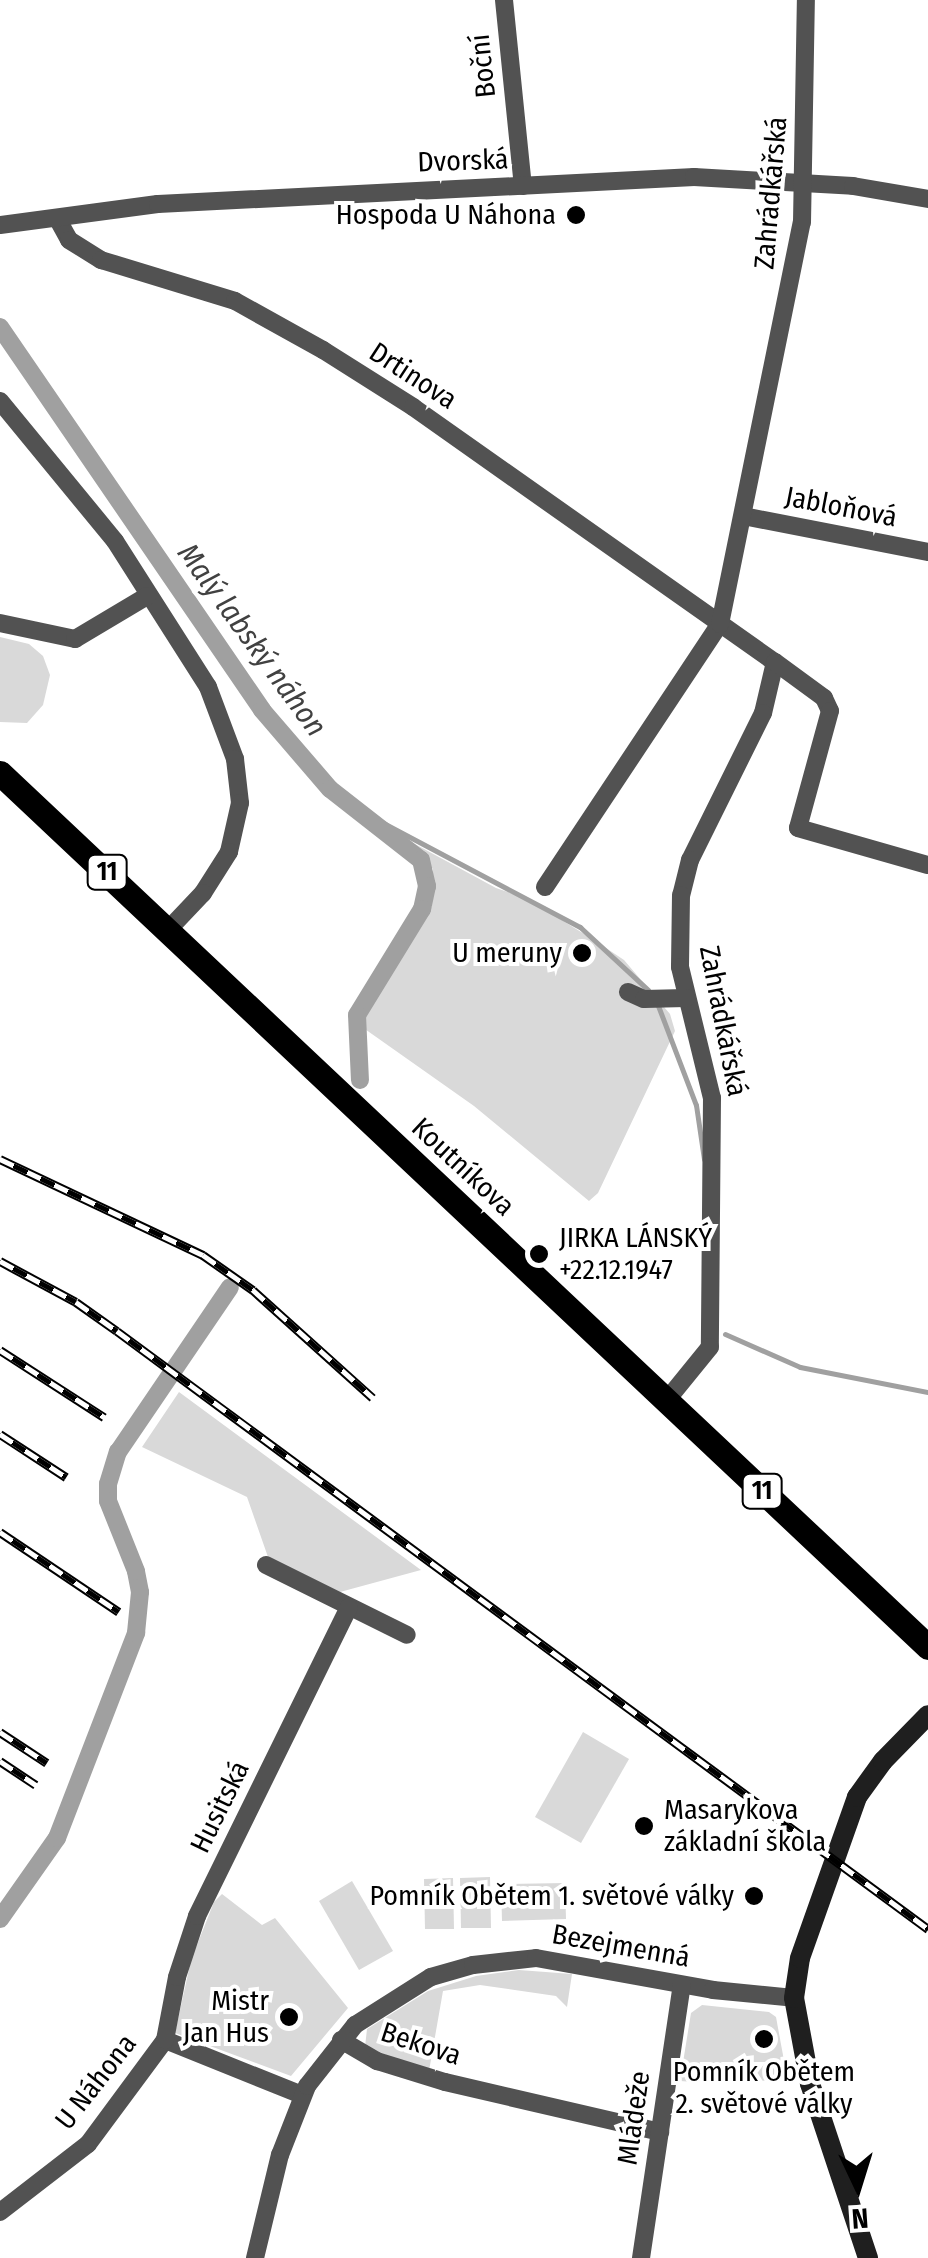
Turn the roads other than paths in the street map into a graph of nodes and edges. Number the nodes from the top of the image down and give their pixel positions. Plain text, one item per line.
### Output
1 (504, 0) edge
2 (806, 0) edge
3 (804, 182) junction
4 (523, 186) junction
5 (928, 199) edge
6 (58, 218) junction
7 (0, 226) edge
8 (0, 401) edge
9 (743, 516) junction
10 (928, 552) edge
11 (147, 596) junction
12 (0, 622) edge
13 (720, 624) junction
14 (775, 662) junction
15 (0, 773) edge
16 (928, 866) edge
17 (545, 888) dead end
18 (168, 930) junction
19 (628, 992) dead end
20 (686, 998) junction
21 (666, 1400) junction
22 (266, 1565) dead end
23 (350, 1607) junction
24 (408, 1635) dead end
25 (928, 1647) edge
26 (928, 1715) edge
27 (682, 1985) junction
28 (794, 1998) junction
29 (165, 2040) junction
30 (341, 2040) junction
31 (302, 2095) junction
32 (660, 2132) junction
33 (0, 2212) edge
34 (255, 2258) edge
35 (641, 2258) edge
36 (868, 2258) edge

1 - 4 street, Boční
2 - 3 street, Zahrádkářská
3 - 4 street, Dvorská
3 - 5 street, Dvorská
3 - 9 street, Zahrádkářská
4 - 6 street, Dvorská
6 - 7 street, Dvorská
6 - 13 street, Drtinova
8 - 11 street
9 - 10 street, Jabloňová
9 - 13 street, Zahrádkářská
11 - 12 street
11 - 18 street
13 - 14 street
13 - 17 street, Zahrádkářská
14 - 16 street
14 - 20 street, Zahrádkářská
15 - 18 main road, Koutníkova / 11
18 - 21 main road, Koutníkova / 11
19 - 20 street
20 - 21 street, Zahrádkářská
21 - 25 main road, Koutníkova / 11
22 - 23 street
23 - 24 street
23 - 29 street, Husitská
26 - 28 street
27 - 28 street, Bezejmenná
27 - 30 street, Bezejmenná
27 - 32 street, Mládeže
28 - 36 street
29 - 31 street, U Náhona
29 - 33 street, U Náhona
30 - 31 street, Bekova
30 - 32 street, Bekova
31 - 34 street, Bekova
32 - 35 street, Mládeže

